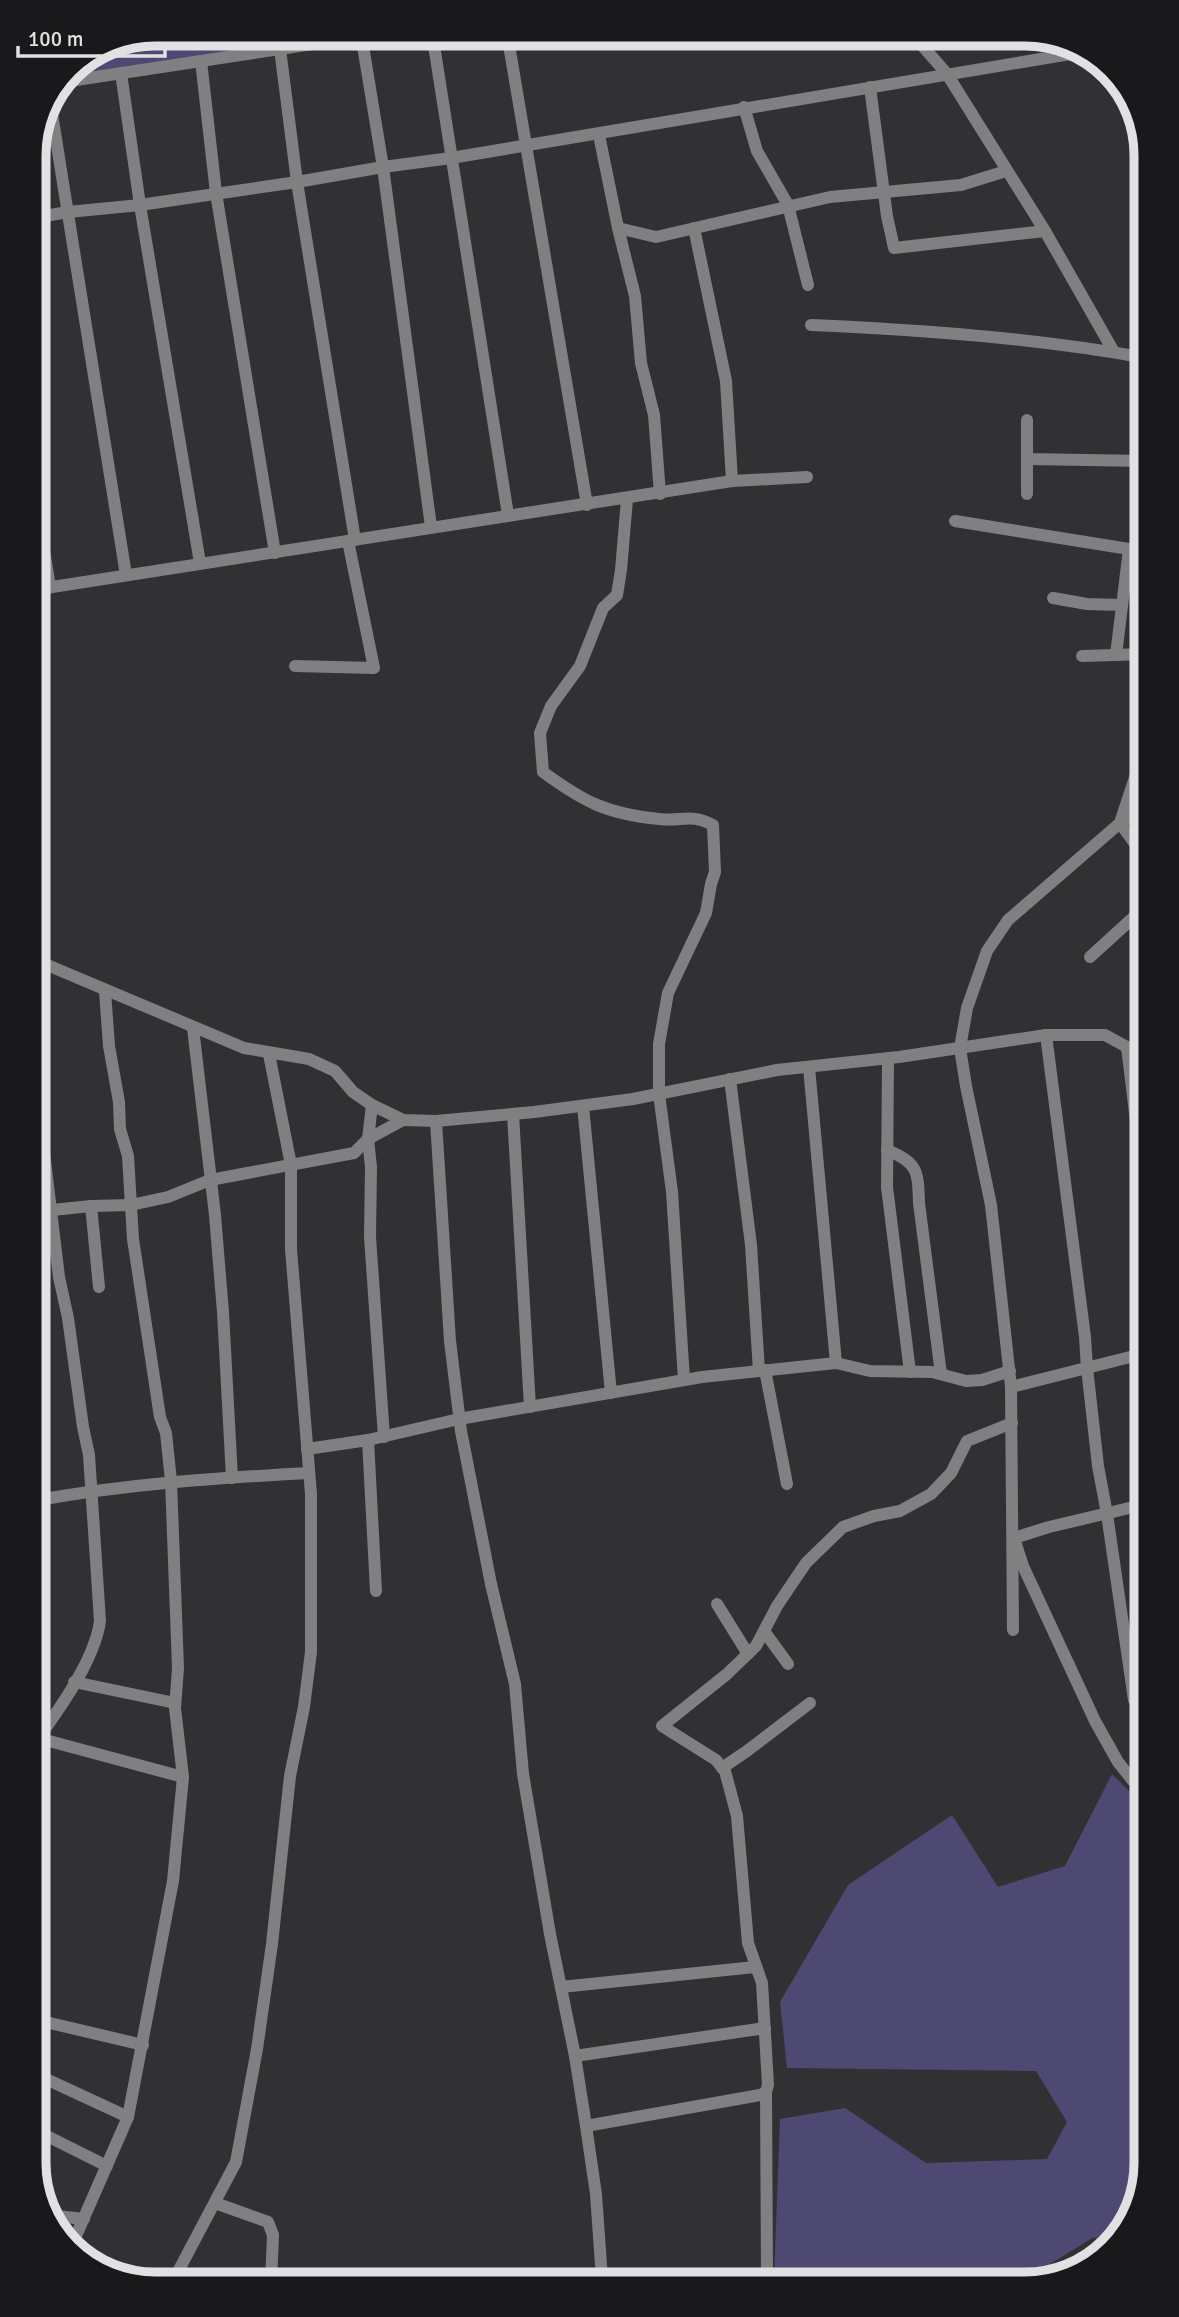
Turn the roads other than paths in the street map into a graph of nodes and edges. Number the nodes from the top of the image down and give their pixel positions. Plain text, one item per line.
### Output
1 (300, 46) edge
2 (363, 46) edge
3 (434, 46) edge
4 (509, 46) edge
5 (923, 46) edge
6 (280, 49) junction
7 (1067, 54) edge
8 (201, 61) junction
9 (121, 73) junction
10 (947, 74) junction
11 (75, 80) edge
12 (870, 88) junction
13 (744, 107) junction
14 (53, 117) edge
15 (599, 135) junction
16 (526, 145) junction
17 (451, 158) junction
18 (383, 167) junction
19 (1006, 171) junction
20 (298, 182) junction
21 (884, 192) junction
22 (216, 193) junction
23 (140, 205) junction
24 (788, 205) junction
25 (68, 212) junction
26 (46, 216) edge
27 (618, 228) junction
28 (694, 228) junction
29 (1045, 230) junction
30 (808, 285) dead end
31 (811, 325) dead end
32 (1114, 352) junction
33 (1134, 356) edge
34 (1027, 420) dead end
35 (1027, 459) junction
36 (1134, 461) edge
37 (807, 477) dead end
38 (732, 481) junction
39 (660, 494) junction
40 (1027, 494) dead end
41 (627, 499) junction
42 (587, 505) junction
43 (508, 515) junction
44 (955, 521) dead end
45 (431, 527) junction
46 (352, 541) junction
47 (1129, 549) junction
48 (1134, 549) edge
49 (275, 553) junction
50 (46, 563) edge
51 (200, 563) junction
52 (126, 575) junction
53 (50, 587) junction
54 (46, 588) edge
55 (1053, 598) dead end
56 (1122, 605) junction
57 (1134, 654) edge
58 (1116, 655) junction
59 (1082, 656) dead end
60 (295, 666) dead end
61 (1134, 780) edge
62 (1134, 815) edge
63 (1120, 823) junction
64 (1134, 842) edge
65 (1134, 917) edge
66 (1090, 957) dead end
67 (46, 965) edge
68 (105, 991) junction
69 (193, 1028) junction
70 (1046, 1035) junction
71 (1127, 1046) junction
72 (960, 1048) junction
73 (269, 1054) junction
74 (1134, 1055) edge
75 (888, 1058) junction
76 (809, 1067) junction
77 (730, 1079) junction
78 (659, 1094) junction
79 (1134, 1104) edge
80 (372, 1105) junction
81 (583, 1105) junction
82 (513, 1114) junction
83 (403, 1120) junction
84 (436, 1121) junction
85 (368, 1139) junction
86 (887, 1150) junction
87 (46, 1163) edge
88 (291, 1165) junction
89 (210, 1180) junction
90 (131, 1205) junction
91 (91, 1206) junction
92 (52, 1210) junction
93 (46, 1211) edge
94 (99, 1287) dead end
95 (1134, 1356) edge
96 (836, 1363) junction
97 (1087, 1368) junction
98 (762, 1370) junction
99 (1010, 1371) junction
100 (910, 1372) junction
101 (941, 1374) junction
102 (684, 1380) junction
103 (1012, 1387) junction
104 (611, 1393) junction
105 (530, 1407) junction
106 (459, 1419) junction
107 (1012, 1423) junction
108 (384, 1437) junction
109 (368, 1440) junction
110 (307, 1449) junction
111 (309, 1473) junction
112 (232, 1478) junction
113 (172, 1481) junction
114 (787, 1484) dead end
115 (92, 1490) junction
116 (46, 1499) edge
117 (1134, 1507) edge
118 (1107, 1514) junction
119 (1014, 1538) junction
120 (376, 1591) dead end
121 (717, 1604) dead end
122 (1013, 1630) dead end
123 (764, 1631) junction
124 (748, 1654) junction
125 (788, 1664) dead end
126 (74, 1682) junction
127 (1134, 1700) dead end
128 (175, 1703) junction
129 (810, 1703) dead end
130 (46, 1727) edge
131 (46, 1740) edge
132 (722, 1768) junction
133 (183, 1777) junction
134 (1134, 1782) edge
135 (755, 1967) junction
136 (561, 1987) junction
137 (46, 2023) edge
138 (765, 2028) junction
139 (143, 2045) junction
140 (575, 2056) junction
141 (46, 2079) edge
142 (766, 2092) junction
143 (128, 2117) junction
144 (586, 2126) junction
145 (46, 2136) edge
146 (107, 2166) junction
147 (215, 2203) junction
148 (61, 2216) edge
149 (84, 2219) junction
150 (75, 2237) edge
151 (178, 2271) edge
152 (271, 2271) edge
153 (601, 2272) edge
154 (767, 2272) edge

1 - 6 street
2 - 18 street
3 - 17 street
4 - 16 street
5 - 10 street
6 - 8 street
6 - 20 street
7 - 10 street
8 - 9 street
8 - 22 street
9 - 11 street
9 - 23 street
10 - 12 street
10 - 19 street
12 - 13 street
12 - 21 street
13 - 15 street
13 - 24 street
14 - 25 street
15 - 16 street
15 - 27 street
16 - 17 street
16 - 42 street
17 - 18 street
17 - 43 street
18 - 20 street
18 - 45 street
19 - 21 street
19 - 29 street
20 - 22 street
20 - 46 street
21 - 24 street
21 - 29 street
22 - 23 street
22 - 49 street
23 - 25 street
23 - 51 street
24 - 28 street
24 - 30 street
25 - 26 street
25 - 52 street
27 - 28 street
27 - 39 street
28 - 38 street
29 - 32 street
31 - 32 street
32 - 33 street
34 - 35 street
35 - 36 street
35 - 40 street
37 - 38 street
38 - 39 street
39 - 41 street
41 - 42 street
41 - 78 street
42 - 43 street
43 - 45 street
44 - 47 street
45 - 46 street
46 - 49 street
46 - 60 street
47 - 48 street
47 - 56 street
49 - 51 street
50 - 53 street
51 - 52 street
52 - 53 street
53 - 54 street
55 - 56 street
56 - 58 street
57 - 58 street
58 - 59 street
61 - 63 street
62 - 63 street
63 - 64 street
63 - 72 street
65 - 66 street
67 - 68 street
68 - 69 street
68 - 90 street
69 - 73 street
69 - 89 street
70 - 71 street
70 - 72 street
70 - 97 street
71 - 74 street
71 - 79 street
72 - 75 street
72 - 99 street
73 - 80 street
73 - 88 street
75 - 76 street
75 - 86 street
76 - 77 street
76 - 96 street
77 - 78 street
77 - 98 street
78 - 81 street
78 - 102 street
80 - 83 street
80 - 85 street
81 - 82 street
81 - 104 street
82 - 84 street
82 - 105 street
83 - 84 street
83 - 85 street
84 - 106 street
85 - 88 street
85 - 108 street
86 - 100 street
86 - 101 street
87 - 92 street
88 - 89 street
88 - 110 street
89 - 90 street
89 - 112 street
90 - 91 street
90 - 113 street
91 - 92 street
91 - 94 street
92 - 93 street
92 - 115 street
95 - 97 street
96 - 98 street
96 - 100 street
97 - 103 street
97 - 118 street
98 - 102 street
98 - 114 street
99 - 101 street
99 - 103 street
100 - 101 street
102 - 104 street
103 - 107 street
104 - 105 street
105 - 106 street
106 - 108 street
106 - 136 street
107 - 119 street
107 - 123 street
108 - 109 street
109 - 110 street
109 - 120 street
110 - 111 street
111 - 112 street
111 - 147 street
112 - 113 street
113 - 115 street
113 - 128 street
115 - 116 street
115 - 126 street
117 - 118 street
118 - 119 street
118 - 127 street
119 - 122 street
119 - 134 street
121 - 124 street
123 - 124 street
123 - 125 street
124 - 132 street
126 - 128 street
126 - 130 street
128 - 133 street
129 - 132 street
131 - 133 street
132 - 135 street
133 - 139 street
135 - 136 street
135 - 138 street
136 - 140 street
137 - 139 street
138 - 140 street
138 - 142 street
139 - 143 street
140 - 144 street
141 - 143 street
142 - 144 street
142 - 154 street
143 - 146 street
144 - 153 street
145 - 146 street
146 - 149 street
147 - 151 street
147 - 152 street
148 - 149 street
149 - 150 street

